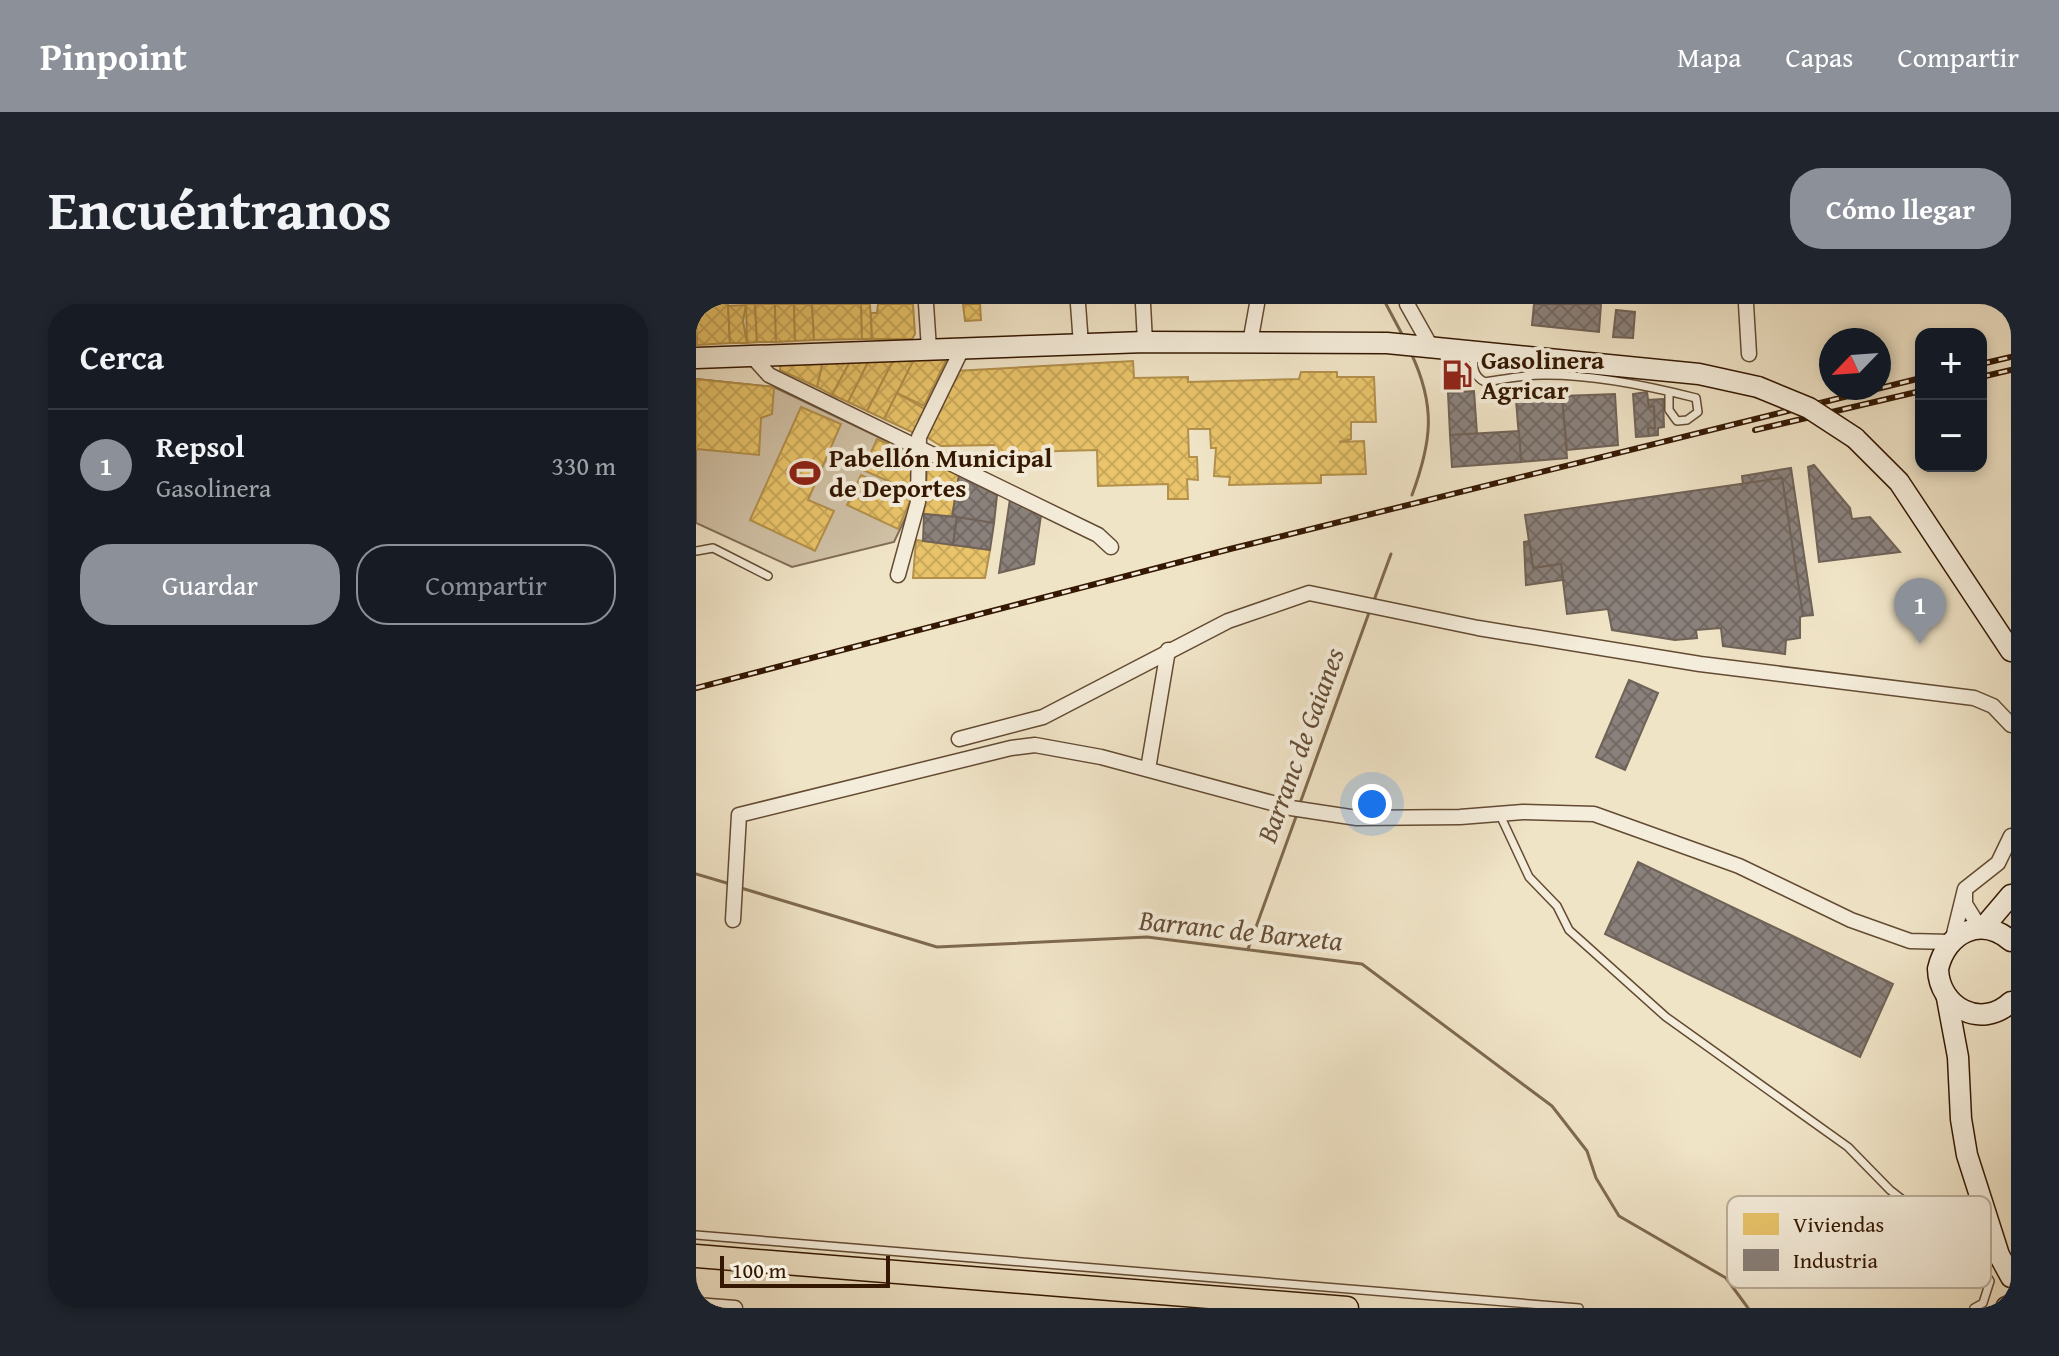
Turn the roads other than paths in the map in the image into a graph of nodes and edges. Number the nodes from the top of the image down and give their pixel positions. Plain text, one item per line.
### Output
1 (926, 304) edge
2 (1078, 304) edge
3 (1143, 304) edge
4 (1257, 304) edge
5 (1407, 304) edge
6 (1746, 304) edge
7 (1145, 342) junction
8 (1250, 343) junction
9 (1081, 345) junction
10 (1431, 346) junction
11 (963, 347) junction
12 (929, 349) junction
13 (750, 354) junction
14 (1749, 354) dead end
15 (696, 358) edge
16 (1474, 360) junction
17 (1669, 392) junction
18 (920, 447) junction
19 (1111, 547) dead end
20 (696, 551) edge
21 (898, 575) dead end
22 (768, 576) dead end
23 (2007, 642) edge
24 (1168, 650) junction
25 (2011, 724) edge
26 (959, 739) dead end
27 (1148, 769) junction
28 (1500, 815) junction
29 (2011, 836) edge
30 (1965, 889) junction
31 (2011, 895) edge
32 (733, 920) dead end
33 (1982, 928) junction
34 (1951, 940) junction
35 (1910, 941) junction
36 (2011, 941) edge
37 (1938, 969) junction
38 (1947, 998) junction
39 (2011, 1002) edge
40 (1986, 1014) junction
41 (1958, 1057) junction
42 (1898, 1196) edge
43 (1980, 1196) edge
44 (1991, 1230) edge
45 (696, 1235) edge
46 (1999, 1255) junction
47 (696, 1256) edge
48 (2011, 1277) edge
49 (1988, 1288) edge
50 (696, 1305) edge
51 (735, 1308) edge
52 (1347, 1308) edge
53 (1579, 1308) edge
54 (1974, 1308) edge
55 (2000, 1308) edge

1 - 12 street
2 - 9 street
3 - 7 street
4 - 8 street
5 - 10 street
6 - 14 street
7 - 8 street
7 - 9 street
8 - 10 street
9 - 11 street
10 - 16 street
11 - 12 street
11 - 18 street
12 - 13 street
13 - 15 street
13 - 18 street
16 - 17 lane
16 - 23 street, bridge
17 - 17 lane
18 - 19 street
18 - 21 street
20 - 22 lane
24 - 25 street
24 - 26 street
24 - 27 street
27 - 28 street
27 - 32 street
28 - 35 street
28 - 42 lane
29 - 30 street
30 - 33 street
30 - 34 street
31 - 33 street
33 - 34 street
33 - 36 street
34 - 35 street
34 - 37 street
35 - 37 street
37 - 38 street
38 - 40 street
38 - 41 street
39 - 40 street
40 - 41 street
41 - 43 street
44 - 46 street
45 - 53 lane
46 - 48 street
46 - 55 street
47 - 52 main road
49 - 54 lane
50 - 51 street

